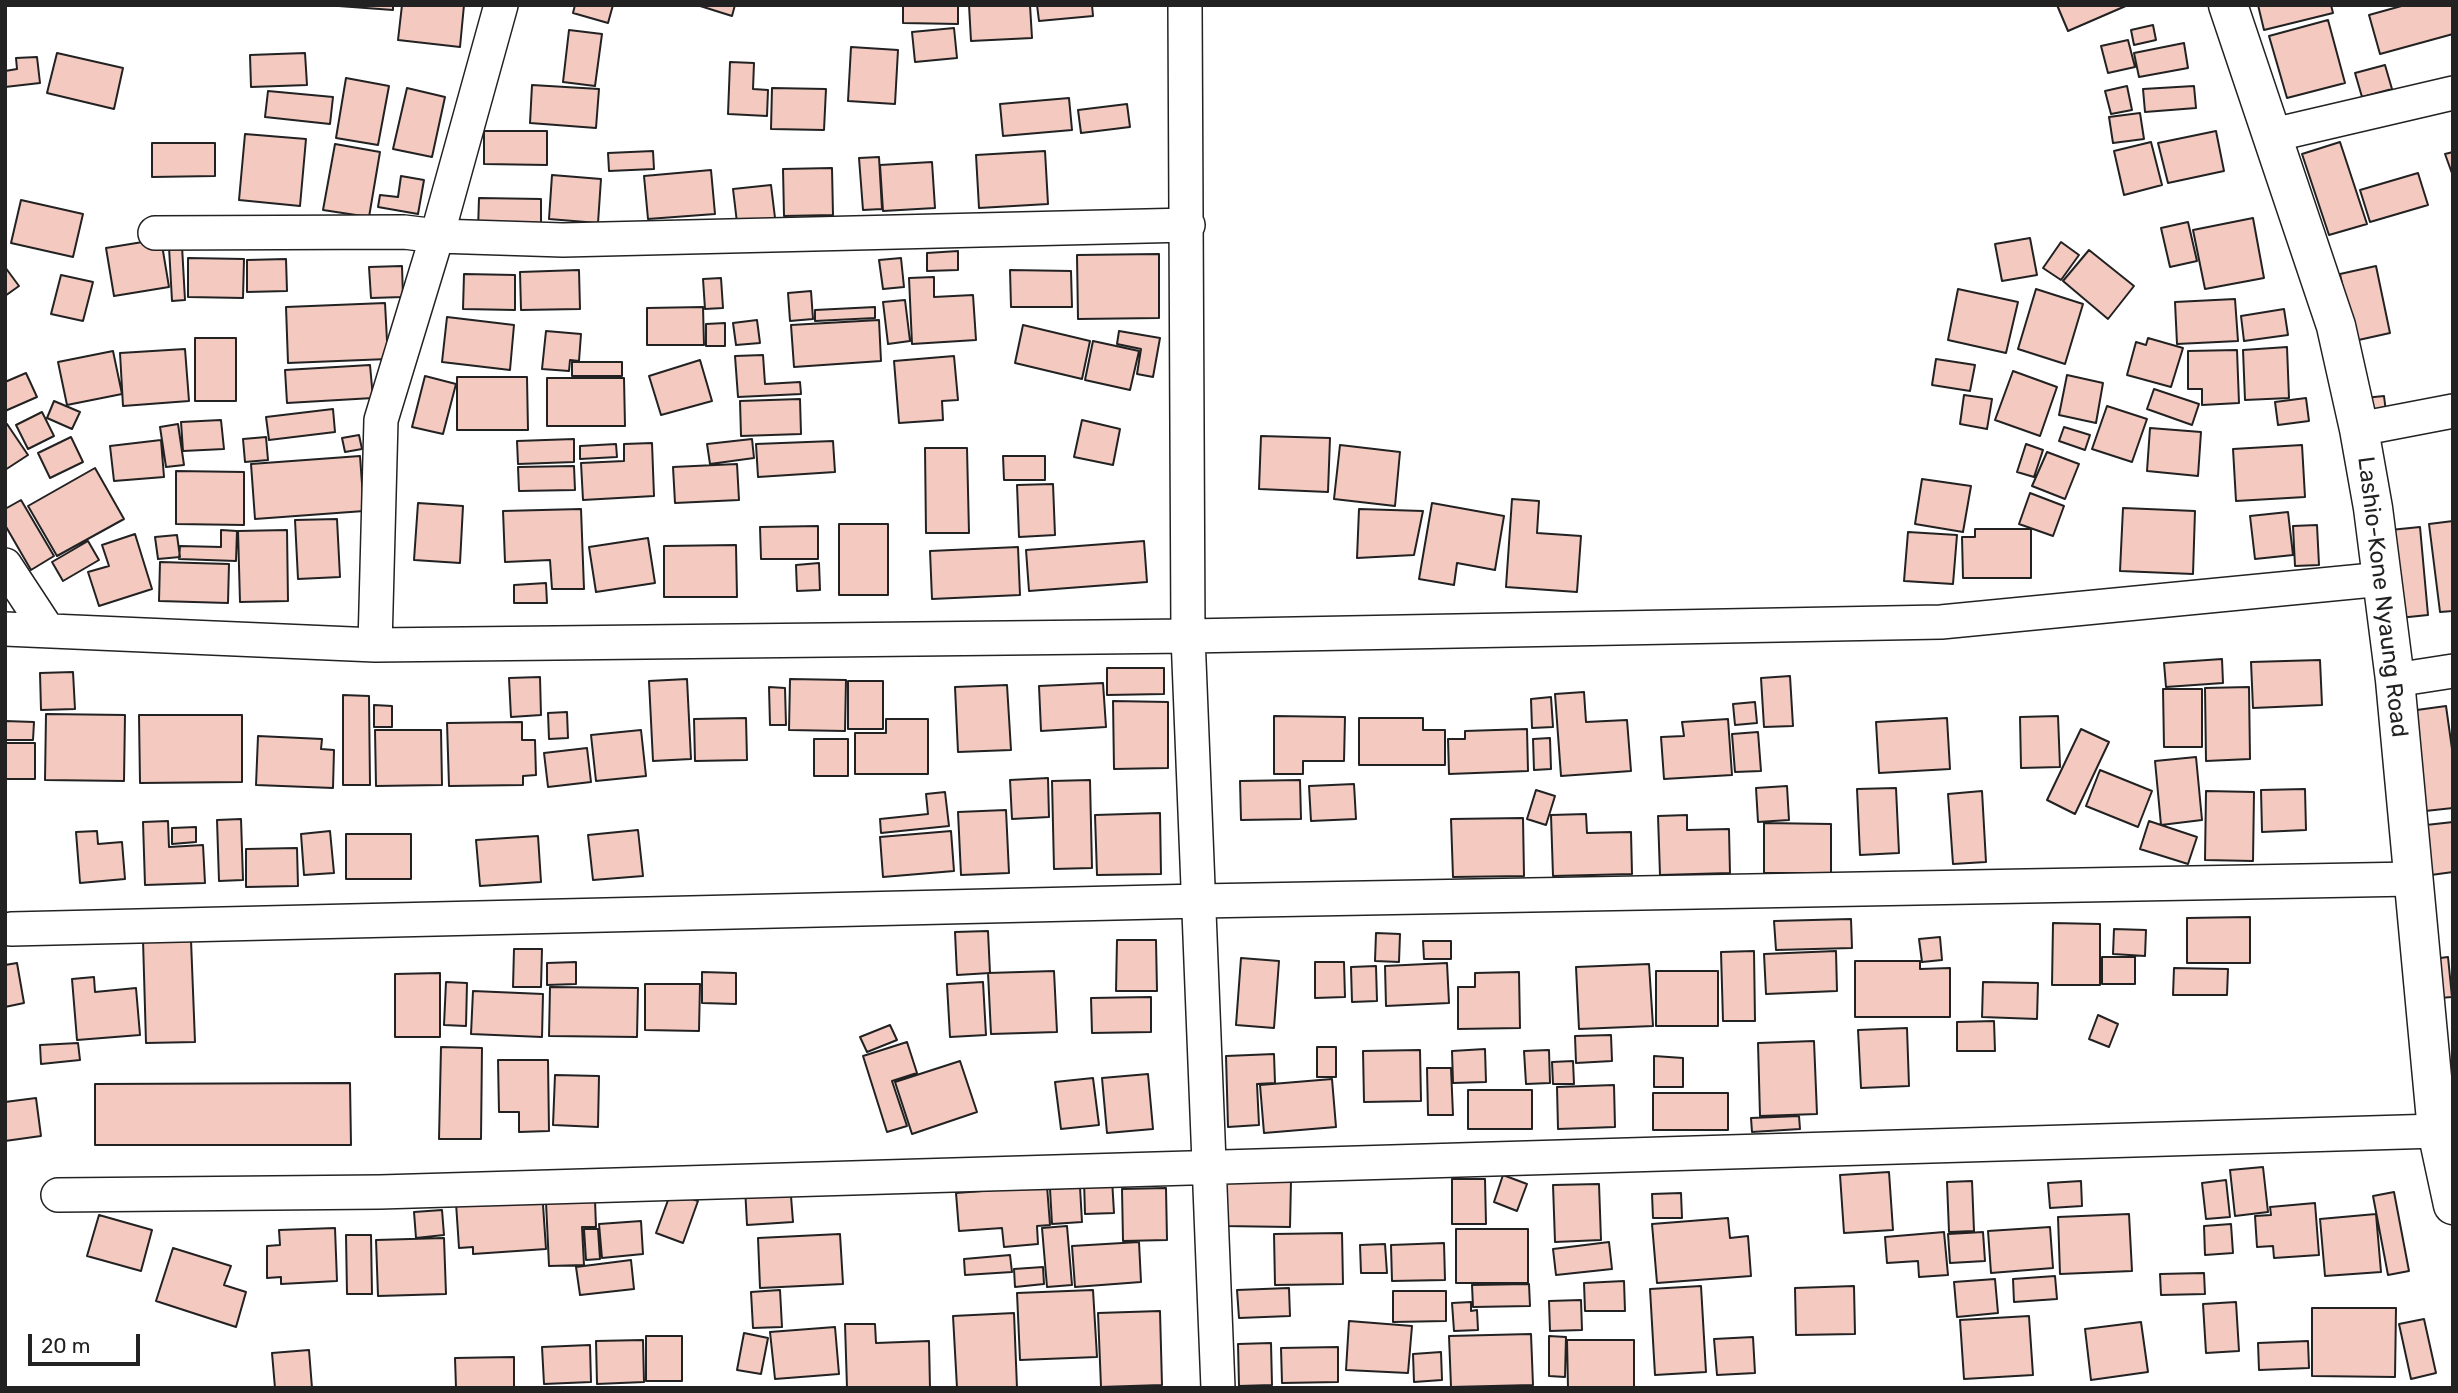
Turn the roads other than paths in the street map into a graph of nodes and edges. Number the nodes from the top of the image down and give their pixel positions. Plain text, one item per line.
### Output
1 (501, 5) edge
2 (1185, 5) edge
3 (2228, 5) edge
4 (2453, 93) edge
5 (2273, 135) junction
6 (1188, 225) junction
7 (155, 233) dead end
8 (437, 236) junction
9 (2453, 411) edge
10 (2359, 429) junction
11 (5, 565) edge
12 (2383, 579) junction
13 (5, 629) edge
14 (47, 629) junction
15 (1188, 636) junction
16 (375, 645) junction
17 (2453, 671) edge
18 (2395, 680) junction
19 (2413, 879) junction
20 (1200, 901) junction
21 (10, 929) dead end
22 (2437, 1130) junction
23 (1210, 1168) junction
24 (58, 1195) dead end
25 (2453, 1205) edge
26 (1218, 1388) edge

1 - 8 street
2 - 6 street
3 - 5 main road, Lashio-Kone Nyaung Road
4 - 5 street
5 - 10 main road, Lashio-Kone Nyaung Road
6 - 8 street
6 - 15 street
7 - 8 street
8 - 16 street
9 - 10 street
10 - 12 main road, Lashio-Kone Nyaung Road
11 - 14 street
12 - 15 street
12 - 18 main road, Lashio-Kone Nyaung Road
13 - 14 street
14 - 16 street
15 - 16 street
15 - 20 street
17 - 18 street
18 - 19 main road, Lashio-Kone Nyaung Road
19 - 20 street
19 - 22 main road, Lashio-Kone Nyaung Road
20 - 21 street
20 - 23 street
22 - 23 street
22 - 25 main road, Lashio-Kone Nyaung Road
23 - 24 street
23 - 26 street

